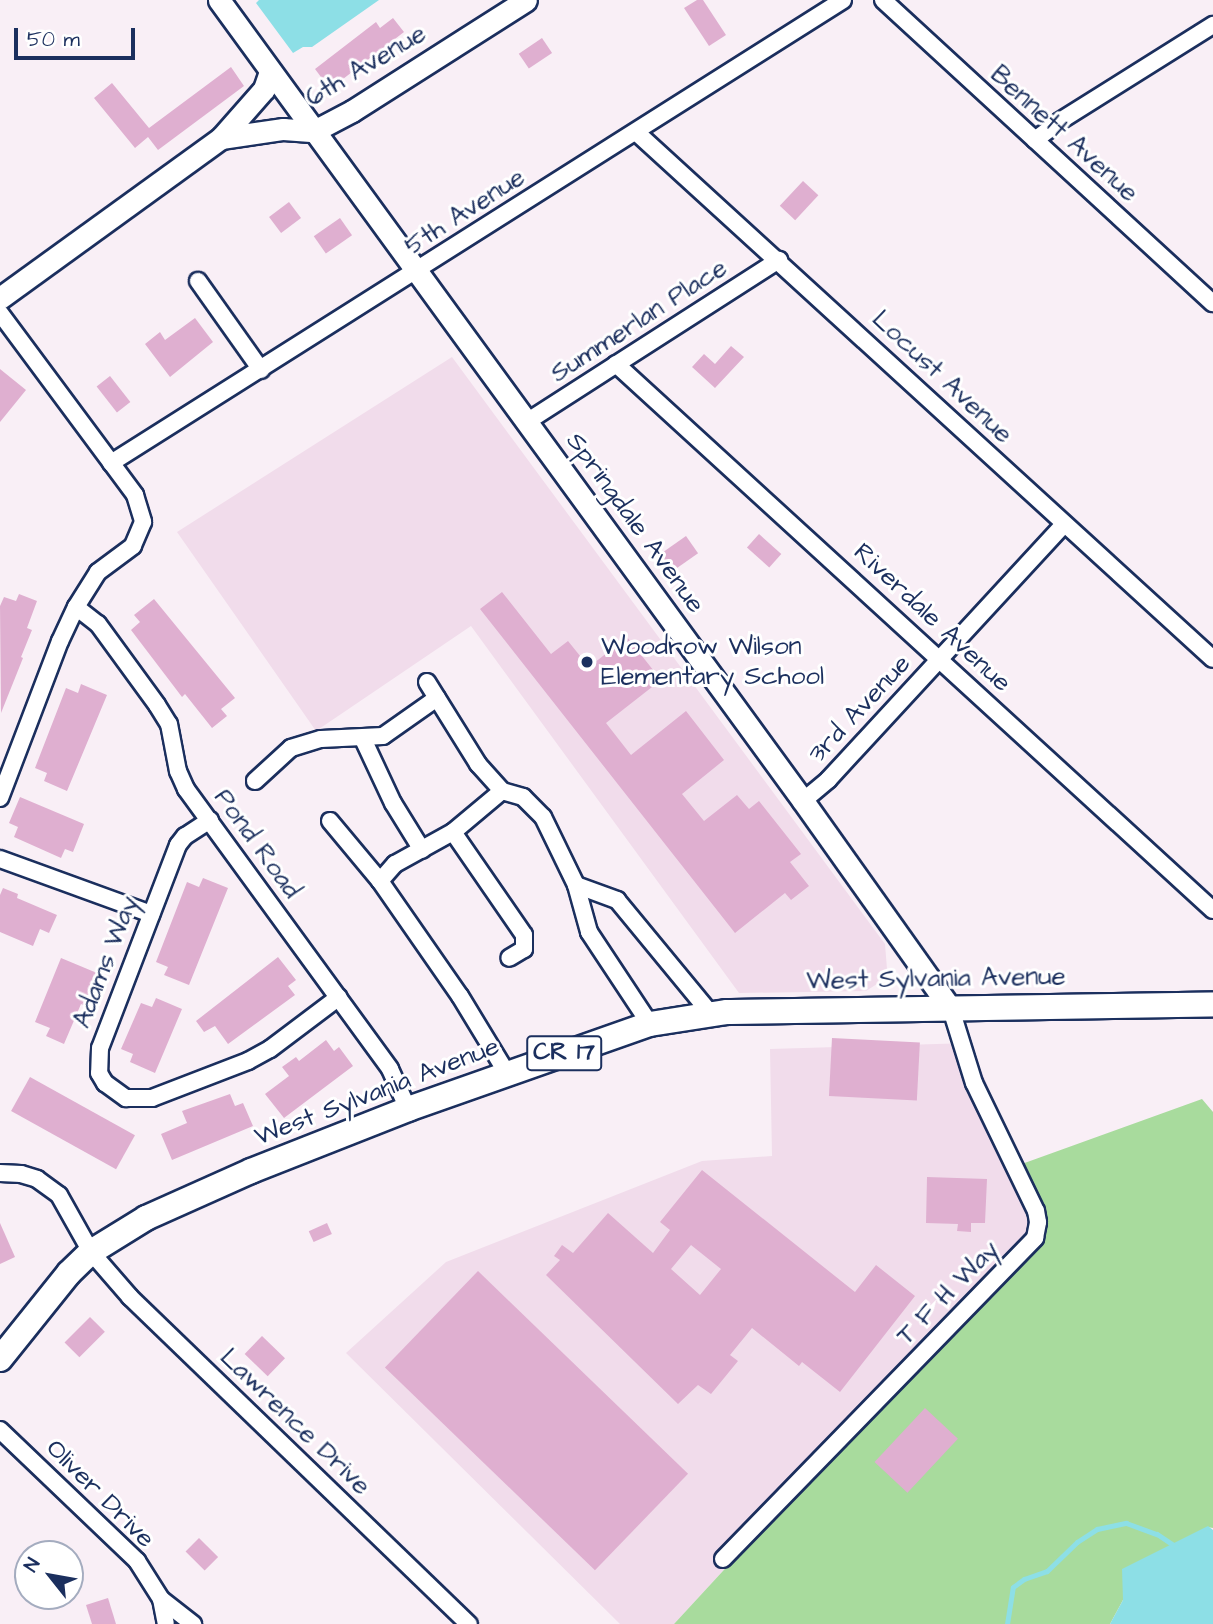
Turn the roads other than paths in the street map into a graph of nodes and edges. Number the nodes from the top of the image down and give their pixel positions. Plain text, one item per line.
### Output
1 (526, 0) edge
2 (843, 0) edge
3 (883, 0) edge
4 (220, 1) edge
5 (1213, 25) edge
6 (270, 72) junction
7 (314, 131) junction
8 (636, 132) junction
9 (221, 138) junction
10 (1035, 141) junction
11 (779, 260) junction
12 (417, 272) junction
13 (198, 281) dead end
14 (0, 298) edge
15 (1213, 303) edge
16 (0, 313) edge
17 (617, 364) junction
18 (261, 370) junction
19 (525, 423) junction
20 (111, 463) junction
21 (1064, 524) junction
22 (76, 607) junction
23 (940, 659) junction
24 (1213, 659) edge
25 (426, 682) dead end
26 (437, 698) junction
27 (363, 739) junction
28 (256, 781) dead end
29 (502, 791) junction
30 (0, 798) edge
31 (803, 802) junction
32 (210, 820) junction
33 (330, 821) dead end
34 (453, 832) junction
35 (422, 850) junction
36 (0, 859) edge
37 (380, 881) junction
38 (576, 885) junction
39 (1213, 910) edge
40 (151, 914) junction
41 (509, 958) dead end
42 (339, 997) junction
43 (1213, 1004) edge
44 (951, 1009) junction
45 (710, 1013) junction
46 (650, 1024) junction
47 (508, 1074) junction
48 (408, 1109) junction
49 (0, 1173) edge
50 (91, 1252) junction
51 (0, 1359) edge
52 (0, 1430) edge
53 (723, 1559) dead end
54 (161, 1600) junction
55 (166, 1624) edge
56 (193, 1624) edge
57 (470, 1624) edge

1 - 7 street, 6th Avenue
2 - 8 street, 5th Avenue
3 - 10 street, Bennett Avenue
4 - 6 street, Springdale Avenue
5 - 10 street
6 - 7 street, Springdale Avenue
6 - 9 street, 6th Avenue
7 - 9 street, 6th Avenue
7 - 12 street, Springdale Avenue
8 - 11 street, Locust Avenue
8 - 12 street, 5th Avenue
9 - 14 street, 6th Avenue
10 - 15 street, Bennett Avenue
11 - 17 street, Summerlan Place
11 - 21 street, Locust Avenue
12 - 18 street, 5th Avenue
12 - 19 street, Springdale Avenue
13 - 18 street
16 - 20 street
17 - 19 street, Summerlan Place
17 - 23 street, Riverdale Avenue
18 - 20 street, 5th Avenue
19 - 31 street, Springdale Avenue
20 - 22 street
21 - 23 street, 3rd Avenue
21 - 24 street, Locust Avenue
22 - 30 street
22 - 32 street, Pond Road
23 - 31 street, 3rd Avenue
23 - 39 street, Riverdale Avenue
25 - 26 street
26 - 27 street
26 - 29 street
27 - 28 street
27 - 35 street
29 - 34 street
29 - 38 street
31 - 44 street, Springdale Avenue
32 - 40 street, Adams Way
32 - 42 street, Pond Road
33 - 37 street
34 - 35 street
34 - 41 street
35 - 37 street
36 - 40 street
37 - 47 street
38 - 45 street
38 - 46 street
40 - 42 street, Adams Way
42 - 48 street, Pond Road
43 - 44 main road, West Sylvania Avenue / CR 17
44 - 45 main road, West Sylvania Avenue / CR 17
44 - 53 street, T F H Way
45 - 46 main road, West Sylvania Avenue / CR 17
46 - 47 main road, West Sylvania Avenue / CR 17
47 - 48 main road, West Sylvania Avenue / CR 17
48 - 50 main road, West Sylvania Avenue / CR 17
49 - 50 street, Lawrence Drive
50 - 51 main road, West Sylvania Avenue / CR 17
50 - 57 street, Lawrence Drive
52 - 54 street, Oliver Drive
54 - 55 street
54 - 56 street, Oliver Drive

